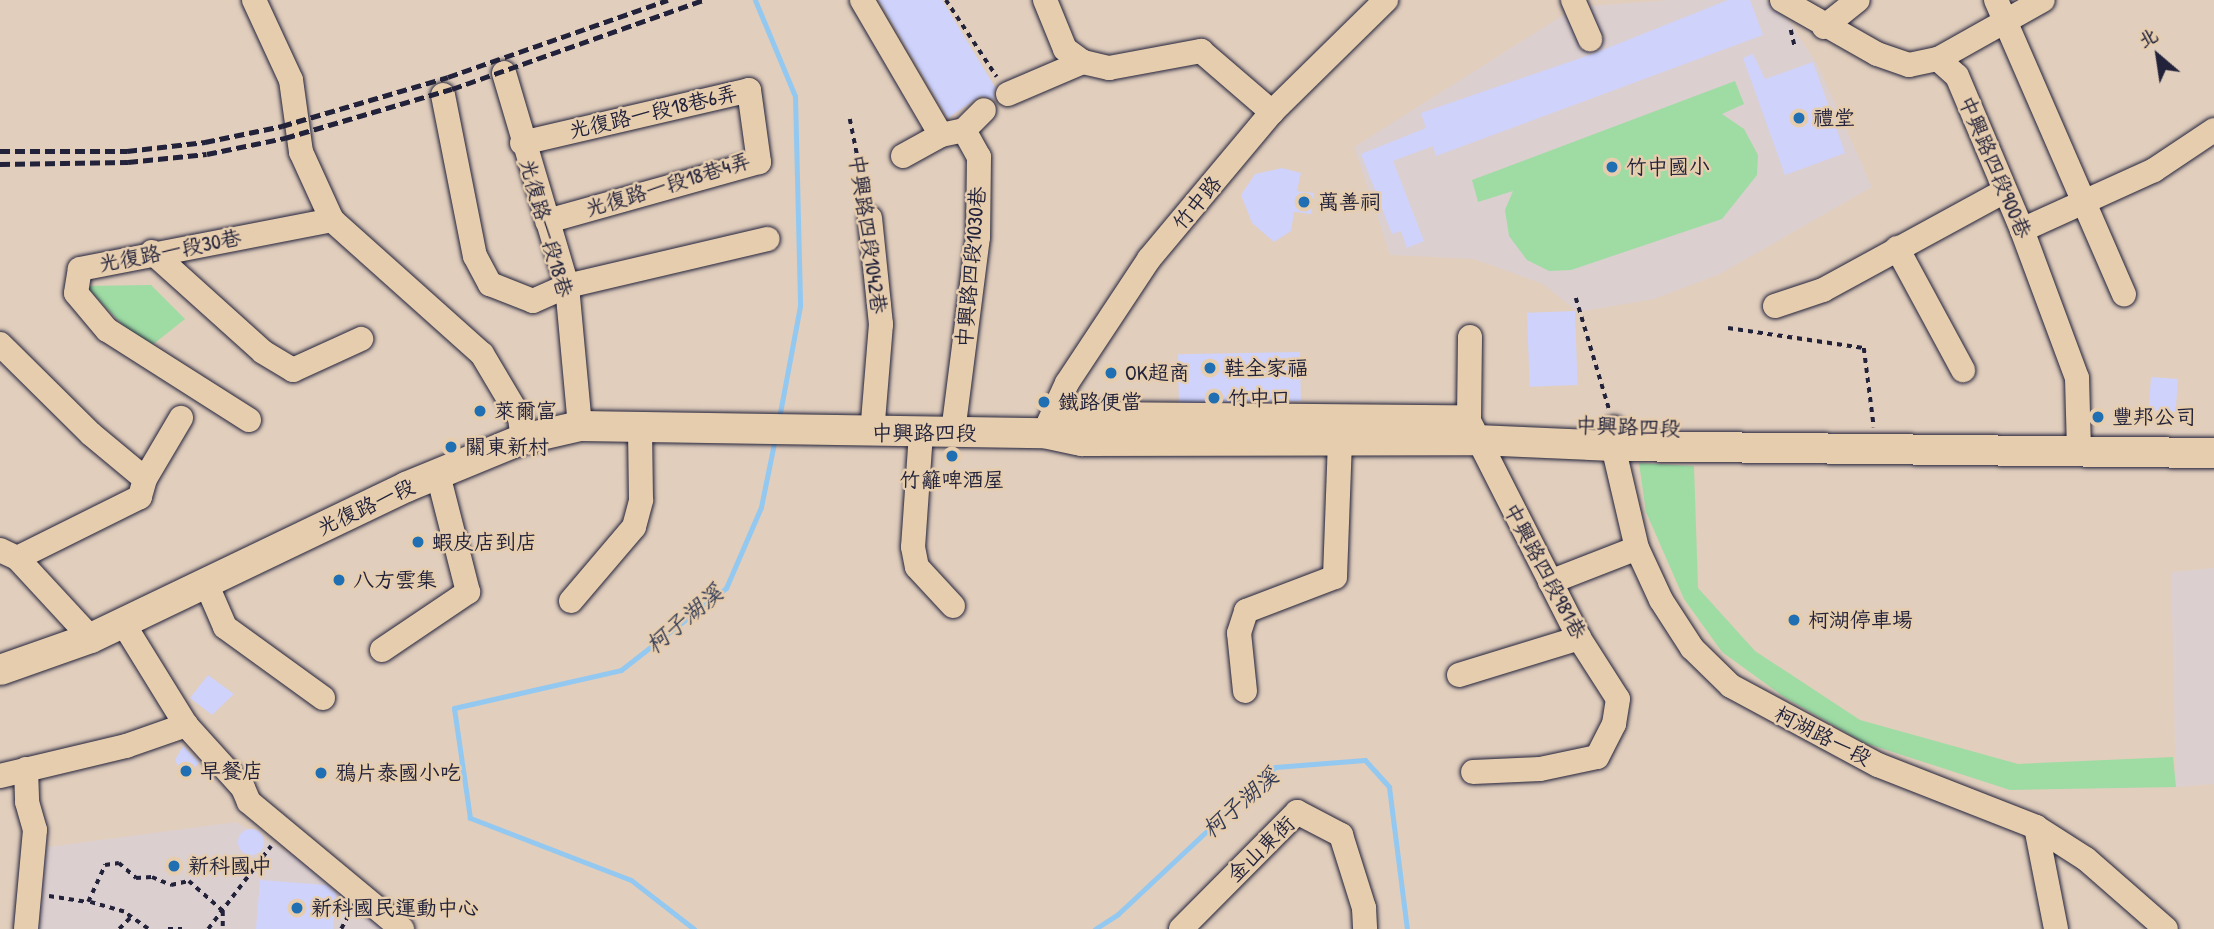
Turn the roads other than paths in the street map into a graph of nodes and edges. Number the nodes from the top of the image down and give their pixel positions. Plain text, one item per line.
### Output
1 (254, 0) edge
2 (862, 0) edge
3 (1045, 0) edge
4 (1573, 0) edge
5 (1782, 0) edge
6 (1858, 0) edge
7 (2043, 0) edge
8 (1378, 3) edge
9 (2001, 10) edge
10 (1824, 27) junction
11 (1590, 39) dead end
12 (1938, 59) junction
13 (1083, 62) junction
14 (504, 73) dead end
15 (1008, 94) road end
16 (443, 95) dead end
17 (984, 110) dead end
18 (1272, 113) junction
19 (755, 126) joint
20 (2214, 130) edge
21 (952, 132) junction
22 (522, 143) junction
23 (902, 156) dead end
24 (2003, 192) junction
25 (2085, 201) junction
26 (870, 218) road end
27 (332, 220) junction
28 (547, 221) junction
29 (2022, 230) junction
30 (768, 239) dead end
31 (1897, 248) junction
32 (152, 252) junction
33 (566, 286) junction
34 (2124, 294) dead end
35 (1775, 306) dead end
36 (1470, 337) dead end
37 (361, 339) dead end
38 (0, 344) edge
39 (1963, 370) dead end
40 (181, 418) dead end
41 (248, 420) dead end
42 (580, 426) junction
43 (640, 426) junction
44 (751, 430) joint
45 (1473, 430) junction
46 (1323, 432) junction
47 (872, 433) junction
48 (921, 433) junction
49 (953, 433) junction
50 (1044, 433) junction
51 (2214, 434) edge
52 (1614, 437) junction
53 (2080, 438) junction
54 (523, 439) junction
55 (1976, 442) junction
56 (2214, 453) edge
57 (438, 474) junction
58 (145, 479) junction
59 (1637, 548) junction
60 (8, 554) edge
61 (206, 583) junction
62 (1550, 583) junction
63 (571, 601) dead end
64 (953, 606) dead end
65 (122, 623) junction
66 (91, 638) junction
67 (1579, 638) junction
68 (383, 650) dead end
69 (0, 670) edge
70 (1459, 675) dead end
71 (1245, 691) dead end
72 (323, 698) dead end
73 (186, 725) junction
74 (26, 769) junction
75 (1474, 772) dead end
76 (0, 776) edge
77 (2036, 827) junction
78 (1364, 918) edge
79 (26, 929) edge
80 (402, 929) edge
81 (1181, 929) edge
82 (1344, 929) edge
83 (2056, 929) edge
84 (2166, 929) edge

1 - 27 street
2 - 21 street, 中興路四段1030巷
3 - 13 street
4 - 11 street
5 - 10 street
6 - 10 street
7 - 9 street
8 - 18 street, 竹中路
9 - 12 street
9 - 25 street
10 - 12 street
12 - 24 street, 中興路四段900巷
13 - 15 street
13 - 18 street
14 - 22 street, 光復路一段18巷
16 - 33 street
17 - 21 street
18 - 50 street, 竹中路
19 - 22 street, 光復路一段18巷6弄
19 - 28 street, 光復路一段18巷4弄
20 - 25 street
21 - 23 street
21 - 49 street, 中興路四段1030巷
22 - 28 street, 光復路一段18巷
24 - 29 street, 中興路四段900巷
24 - 31 street
25 - 29 street
25 - 34 street
26 - 47 street, 中興路四段1042巷
27 - 32 street, 光復路一段30巷
27 - 54 street
28 - 33 street, 光復路一段18巷
29 - 53 street, 中興路四段900巷
30 - 33 street
31 - 35 street
31 - 39 street
32 - 37 street
32 - 41 street, 光復路一段30巷
33 - 42 street, 光復路一段18巷
36 - 45 street
38 - 58 street
40 - 58 street
42 - 43 main road, 光復路一段
42 - 54 main road, 光復路一段
43 - 44 main road, 光復路一段
43 - 63 street
44 - 47 main road, 中興路四段
45 - 46 main road, 中興路四段
45 - 52 main road, 中興路四段
45 - 62 street, 中興路四段981巷
46 - 50 main road, 中興路四段
46 - 71 street
47 - 48 main road, 中興路四段
48 - 49 main road, 中興路四段
48 - 64 street
49 - 50 main road, 中興路四段
51 - 53 main road, 中興路四段
52 - 55 main road, 中興路四段
52 - 55 main road, 中興路四段
52 - 59 street, 柯湖路一段
53 - 55 main road, 中興路四段
53 - 56 main road, 中興路四段
54 - 57 main road, 光復路一段
57 - 61 main road, 光復路一段
57 - 68 street
58 - 60 street
59 - 62 street
59 - 77 street, 柯湖路一段
60 - 66 street
61 - 65 main road, 光復路一段
61 - 72 street
62 - 67 street, 中興路四段981巷
65 - 66 main road, 光復路一段
65 - 73 street
66 - 69 main road, 光復路一段
67 - 70 street
67 - 75 street, 中興路四段981巷
73 - 74 street
73 - 80 street
74 - 76 street
74 - 79 street
77 - 83 street
77 - 84 street, 柯湖路一段
78 - 81 street, 金山東街
78 - 82 street

